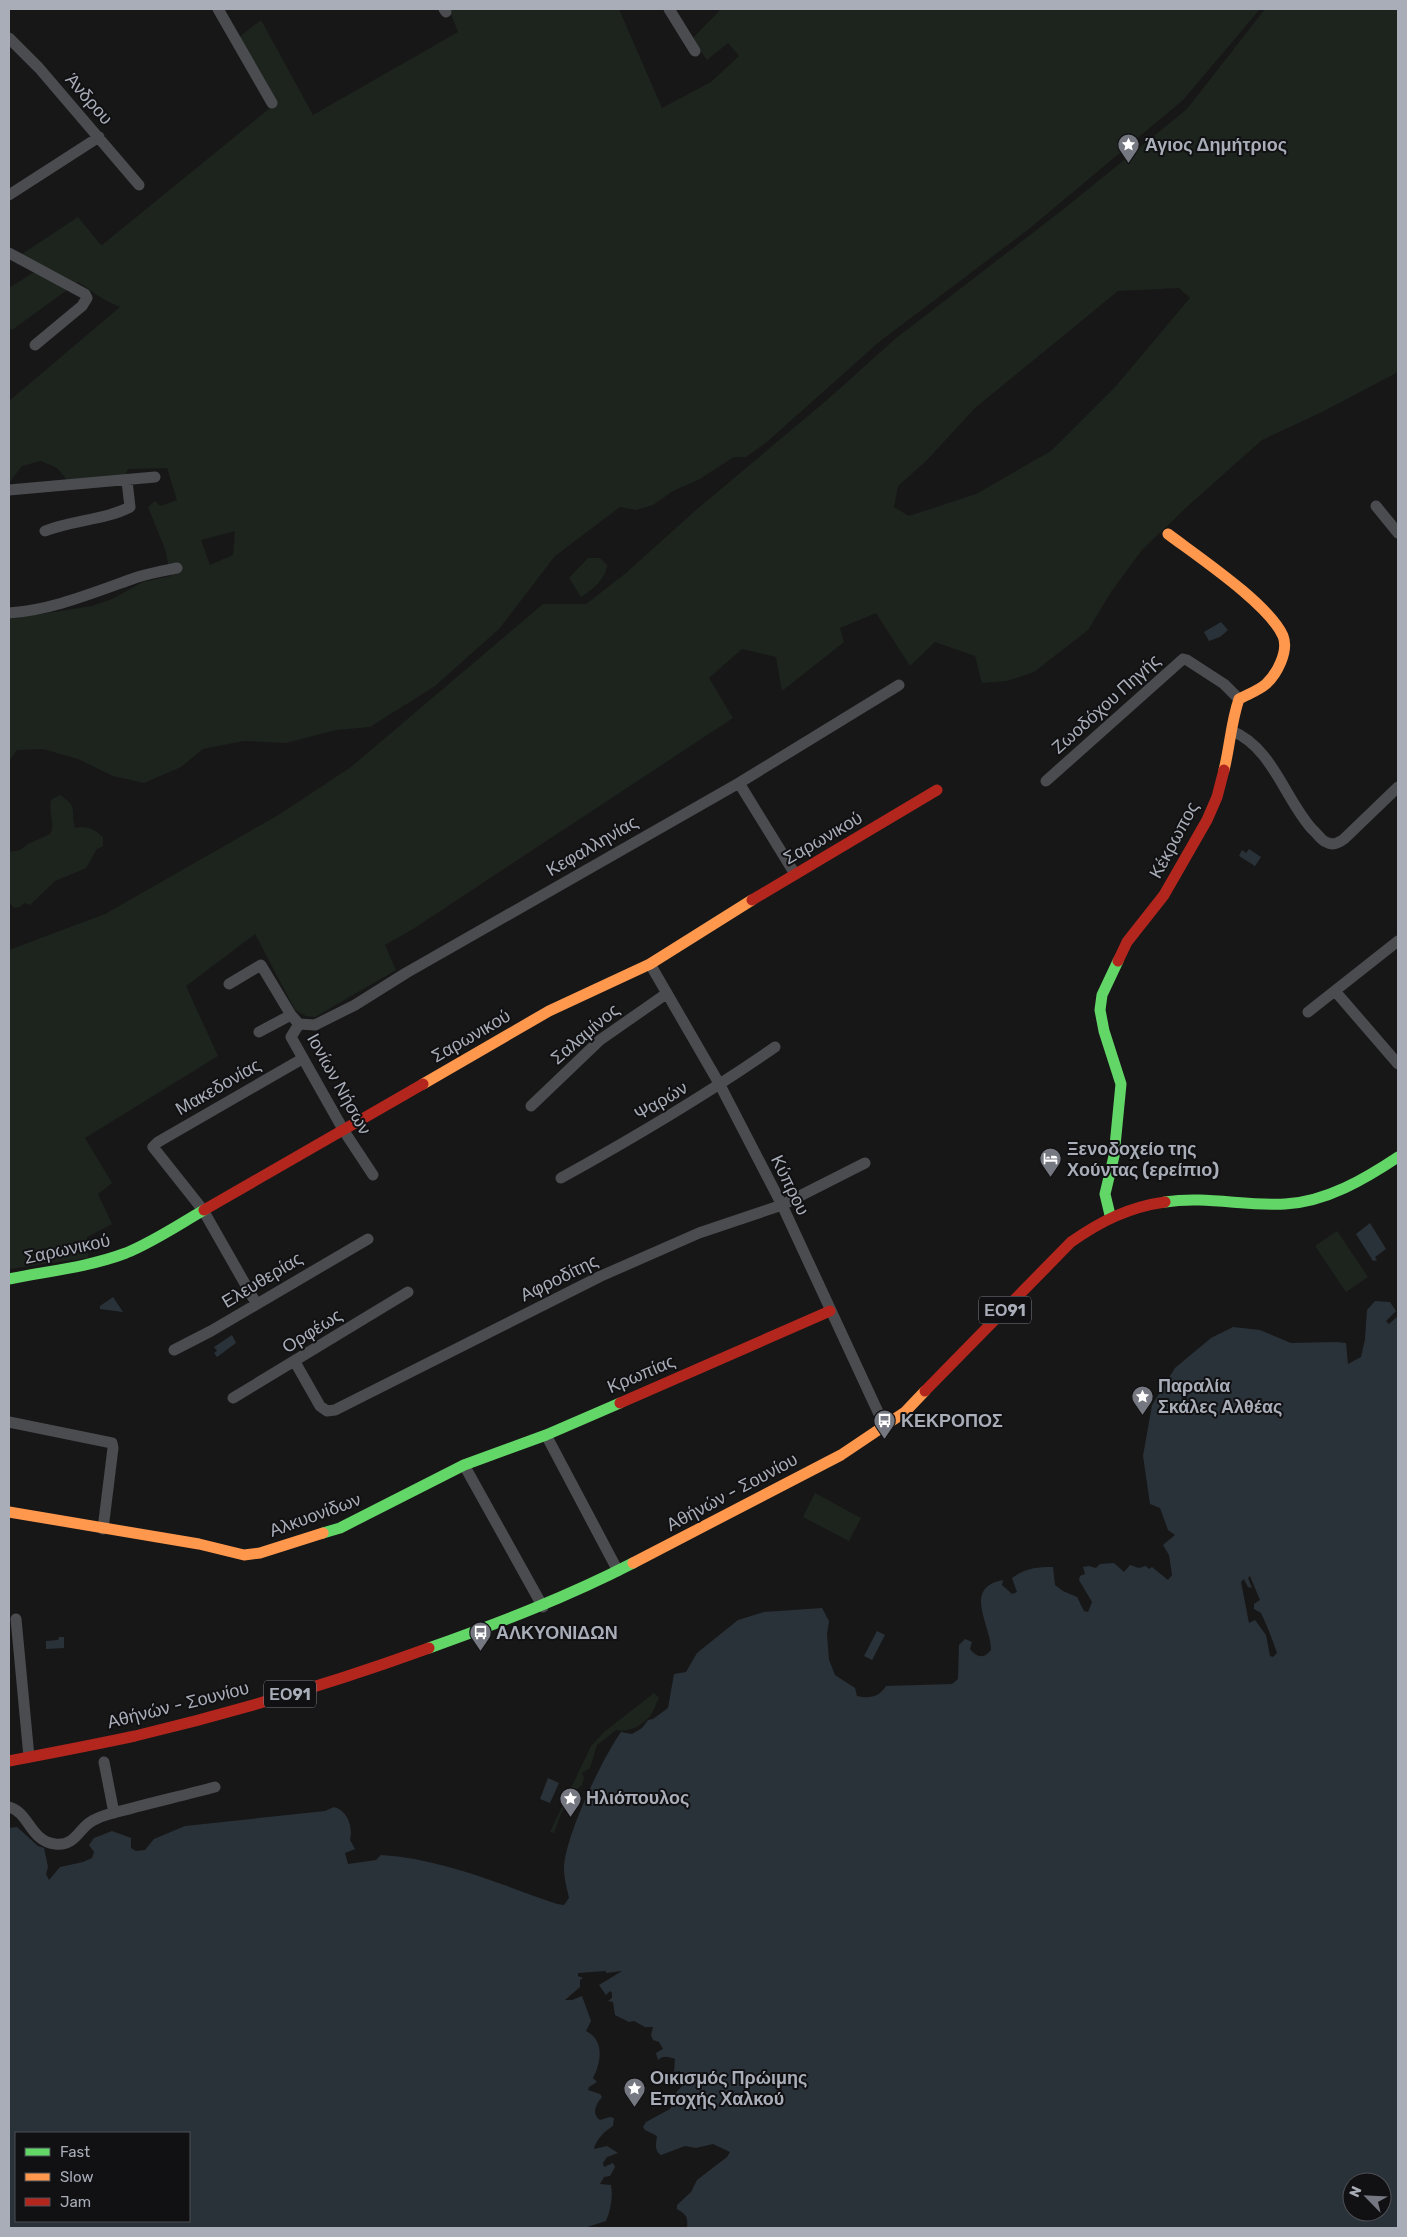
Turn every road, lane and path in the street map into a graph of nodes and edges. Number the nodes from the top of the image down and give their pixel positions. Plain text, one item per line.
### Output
1 (218, 9) edge
2 (669, 9) edge
3 (9, 38) edge
4 (695, 51) dead end
5 (272, 103) dead end
6 (99, 137) junction
7 (139, 186) dead end
8 (9, 195) edge
9 (9, 253) edge
10 (35, 345) dead end
11 (155, 478) dead end
12 (127, 481) junction
13 (9, 490) edge
14 (1376, 506) dead end
15 (45, 531) dead end
16 (1398, 533) edge
17 (1168, 534) dead end
18 (177, 568) dead end
19 (9, 613) edge
20 (898, 685) dead end
21 (1239, 699) junction
22 (1232, 732) junction
23 (1046, 781) dead end
24 (739, 783) junction
25 (1398, 787) edge
26 (937, 790) dead end
27 (795, 874) junction
28 (1398, 941) edge
29 (650, 964) junction
30 (230, 984) dead end
31 (1335, 991) junction
32 (666, 994) junction
33 (1308, 1012) dead end
34 (295, 1020) junction
35 (258, 1032) dead end
36 (775, 1047) dead end
37 (302, 1059) junction
38 (1398, 1064) edge
39 (720, 1085) junction
40 (531, 1106) dead end
41 (344, 1131) junction
42 (1398, 1157) edge
43 (865, 1163) dead end
44 (373, 1175) dead end
45 (561, 1178) dead end
46 (782, 1205) junction
47 (202, 1210) junction
48 (1110, 1215) junction
49 (368, 1239) dead end
50 (9, 1279) edge
51 (408, 1292) dead end
52 (256, 1303) junction
53 (830, 1311) junction
54 (174, 1350) dead end
55 (295, 1362) junction
56 (234, 1398) dead end
57 (9, 1422) edge
58 (885, 1427) junction
59 (546, 1435) junction
60 (464, 1465) junction
61 (9, 1512) edge
62 (103, 1528) junction
63 (618, 1571) junction
64 (542, 1606) junction
65 (16, 1620) dead end
66 (29, 1757) junction
67 (9, 1761) edge
68 (104, 1762) dead end
69 (215, 1787) dead end
70 (9, 1807) edge
71 (114, 1813) junction

1 - 5 street
2 - 4 street
3 - 6 street, Άνδρου
6 - 7 street, Άνδρου
6 - 8 street
9 - 10 street
11 - 12 street
12 - 13 street
12 - 15 street
14 - 16 street
17 - 21 street
18 - 19 street
20 - 24 street, Κεφαλληνίας
21 - 22 street, Κέκρωπος
21 - 23 street, Ζωοδόχου Πηγής
22 - 25 street
22 - 48 street, Κέκρωπος
24 - 27 street
24 - 34 street, Κεφαλληνίας
26 - 27 street, Σαρωνικού
27 - 29 street, Σαρωνικού
28 - 31 street
29 - 32 street, Κύπρου
29 - 41 street, Σαρωνικού
30 - 34 street
31 - 33 street
31 - 38 street
32 - 39 street, Κύπρου
32 - 40 street, Σαλαμίνος
34 - 35 street, Κεφαλληνίας
34 - 37 street, Ιονίων Νήσων
36 - 39 street, Ψαρών
37 - 41 street, Ιονίων Νήσων
37 - 47 street, Μακεδονίας
39 - 45 street, Ψαρών
39 - 46 street, Κύπρου
41 - 44 street, Ιονίων Νήσων
41 - 47 street, Σαρωνικού
42 - 48 street, Αθήνών - Σουνίου / ΕΟ91
43 - 46 street, Αφροδίτης
46 - 53 street, Κύπρου
46 - 55 street, Αφροδίτης
47 - 50 street, Σαρωνικού
47 - 52 street
48 - 58 street, Αθήνών - Σουνίου / ΕΟ91
49 - 52 street, Ελευθερίας
51 - 55 street, Ορφέως
52 - 54 street, Ελευθερίας
53 - 58 street, Κύπρου
53 - 59 street, Κρωπίας
55 - 56 street, Ορφέως
57 - 62 street
58 - 63 street, Αθήνών - Σουνίου / ΕΟ91
59 - 60 street, Κρωπίας
59 - 63 street
60 - 62 street, Αλκυονίδων
60 - 64 street
61 - 62 street, Αλκυονίδων
63 - 64 street, Αθήνών - Σουνίου / ΕΟ91
64 - 66 street, Αθήνών - Σουνίου / ΕΟ91
65 - 66 street
66 - 67 street, Αθήνών - Σουνίου / ΕΟ91
68 - 71 street
69 - 71 street
70 - 71 street

